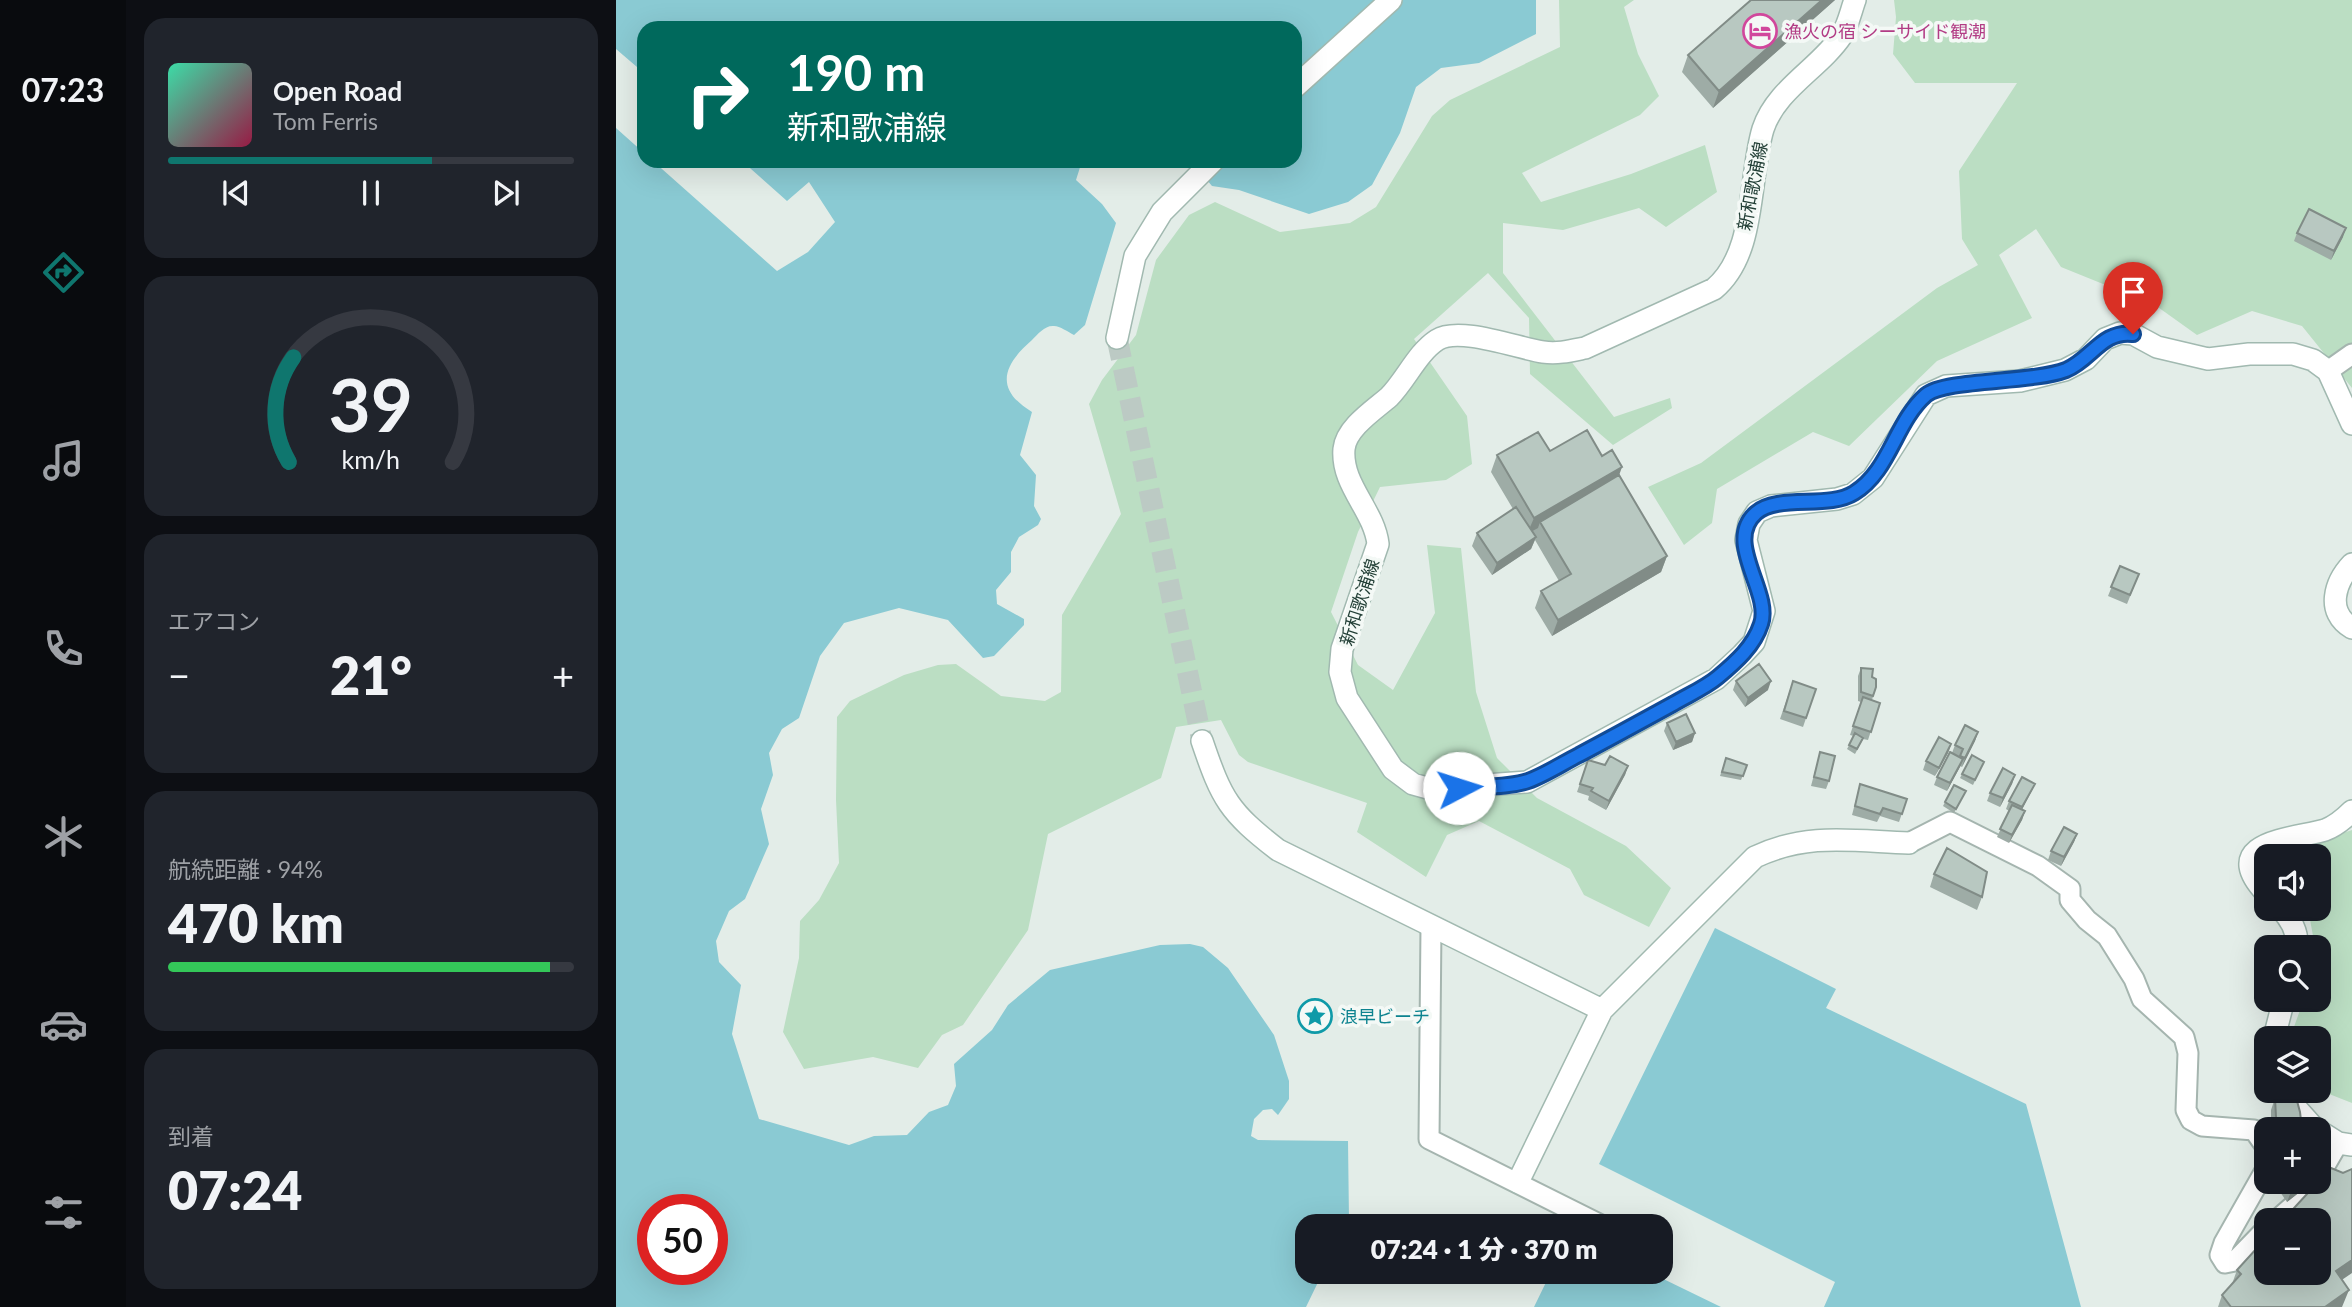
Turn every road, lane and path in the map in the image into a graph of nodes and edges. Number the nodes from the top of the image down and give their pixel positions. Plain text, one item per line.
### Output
1 (1391, 0) edge
2 (1855, 0) edge
3 (1302, 81) edge
4 (1205, 168) edge
5 (1117, 338) tunnel mouth
6 (2352, 354) edge
7 (2328, 372) junction
8 (2352, 424) edge
9 (2352, 564) edge
10 (2352, 628) edge
11 (1202, 741) tunnel mouth
12 (2352, 811) edge
13 (1909, 843) joint
14 (2267, 844) edge
15 (2254, 857) edge
16 (2254, 878) edge
17 (1431, 926) junction
18 (1602, 1010) junction
19 (2292, 1103) edge
20 (2305, 1117) edge
21 (2254, 1130) edge
22 (2345, 1144) edge
23 (2331, 1161) edge
24 (1518, 1182) junction
25 (2254, 1190) edge
26 (2307, 1194) edge
27 (2291, 1208) edge
28 (1580, 1214) edge
29 (2254, 1241) edge

1 - 3 main road
2 - 7 main road, 新和歌浦線
4 - 5 main road
6 - 7 street
7 - 8 main road
9 - 10 main road
11 - 17 main road
12 - 14 main road
13 - 18 main road
13 - 21 street
15 - 16 main road
17 - 18 main road
17 - 24 street
18 - 24 main road
19 - 20 main road
22 - 23 street
24 - 28 street
25 - 29 street
26 - 27 street

